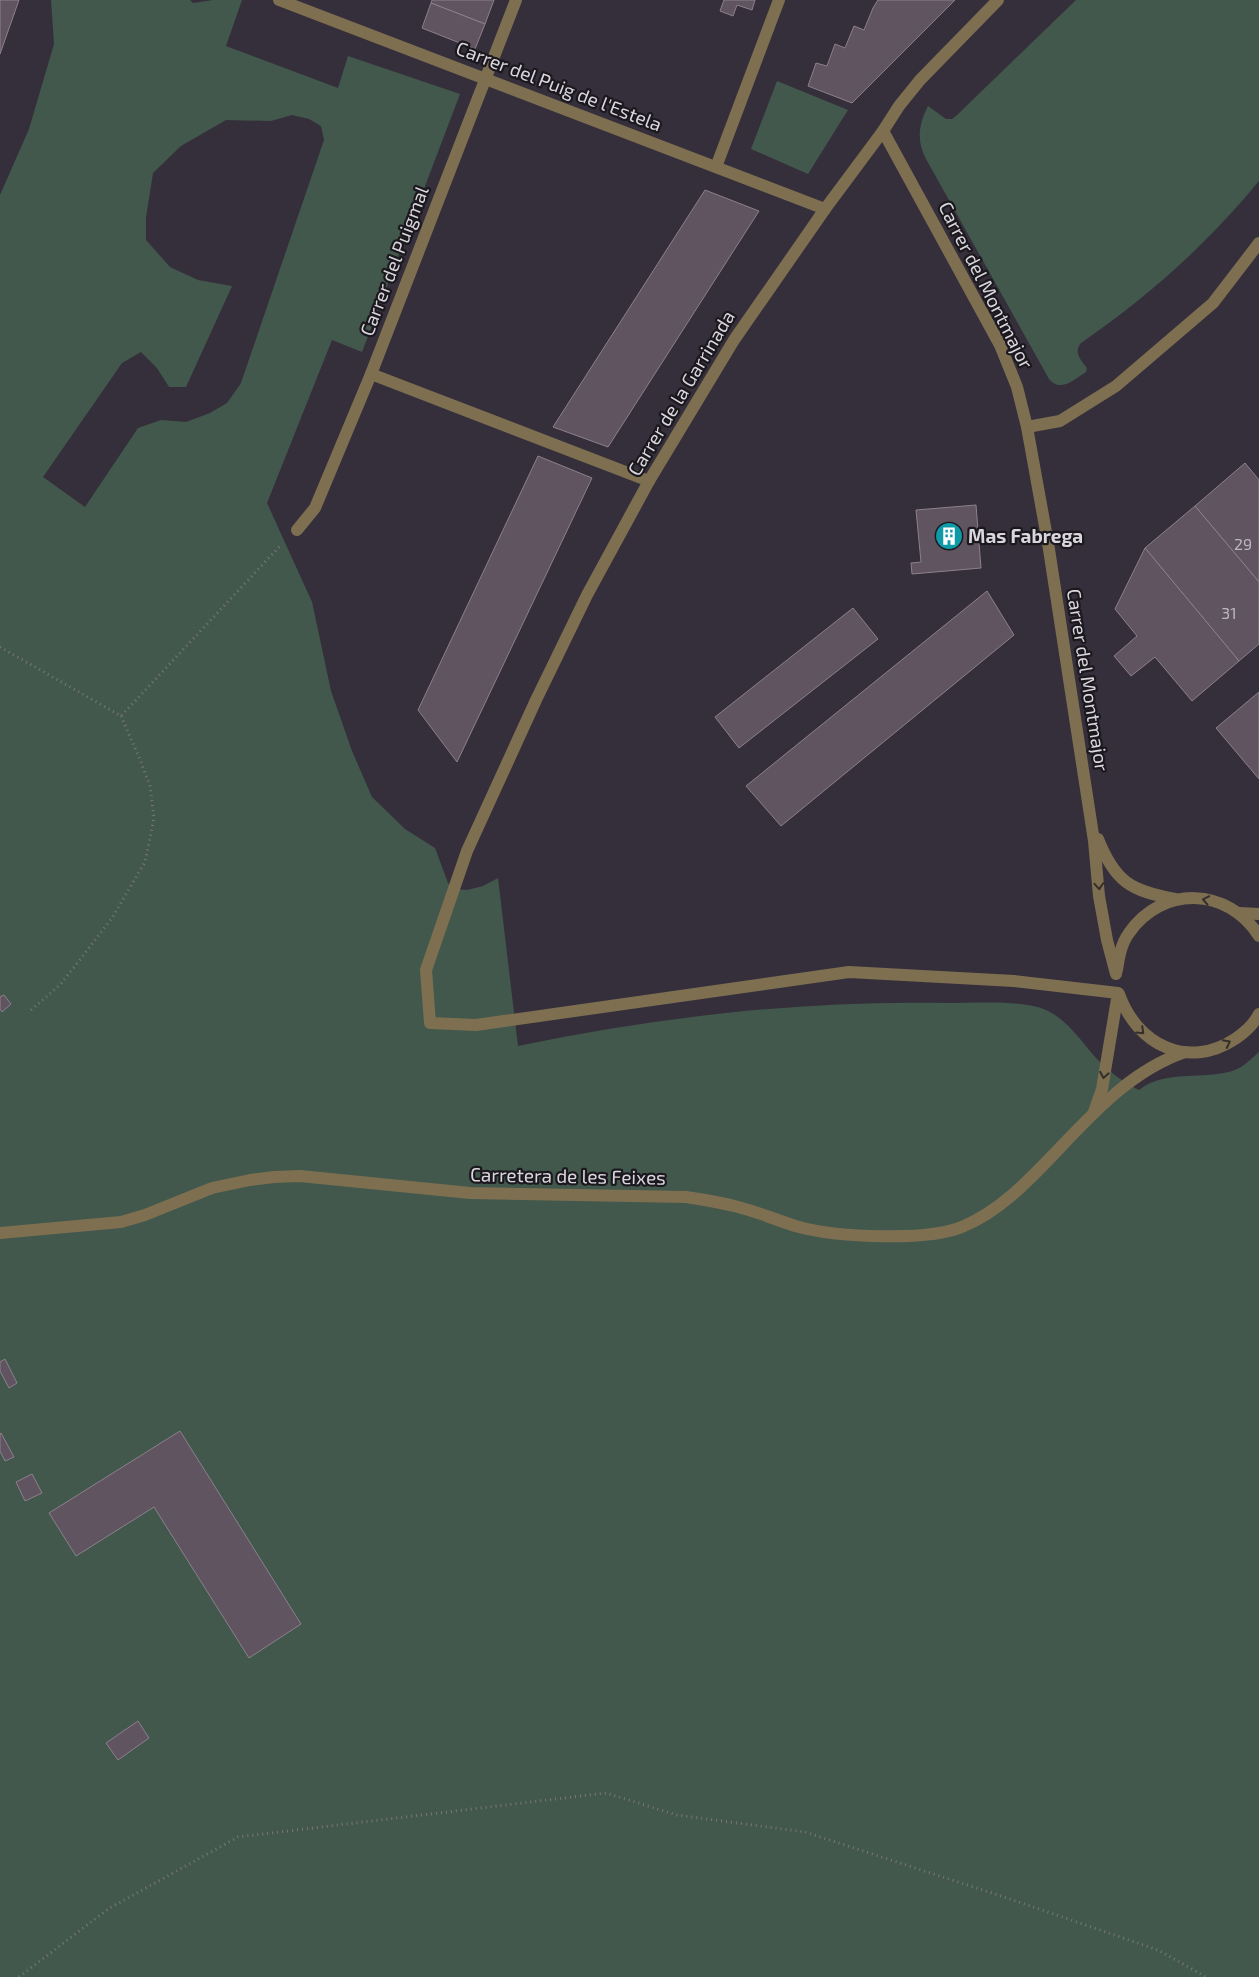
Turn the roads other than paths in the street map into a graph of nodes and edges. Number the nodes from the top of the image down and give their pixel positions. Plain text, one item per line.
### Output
1 (279, 0) edge
2 (516, 0) edge
3 (778, 0) edge
4 (998, 0) edge
5 (485, 78) junction
6 (883, 131) junction
7 (716, 167) junction
8 (825, 209) junction
9 (1259, 243) edge
10 (371, 374) junction
11 (1027, 428) junction
12 (649, 481) junction
13 (297, 530) road end
14 (1091, 820) junction
15 (1179, 899) junction
16 (1239, 913) junction
17 (1259, 914) edge
18 (1259, 936) edge
19 (1116, 974) junction
20 (1118, 993) junction
21 (1259, 1014) edge
22 (1185, 1052) junction
23 (1094, 1112) junction
24 (0, 1233) edge

1 - 5 street, Carrer del Puig de l'Estela
2 - 5 street, Carrer del Puigmal
3 - 7 street
4 - 6 street, Carrer de la Garrinada
5 - 7 street, Carrer del Puig de l'Estela
5 - 10 street, Carrer del Puigmal
6 - 8 street, Carrer de la Garrinada
6 - 11 street, Carrer del Montmajor
7 - 8 street, Carrer del Puig de l'Estela
8 - 12 street, Carrer de la Garrinada
9 - 11 street
10 - 12 street
10 - 13 street, Carrer del Puigmal
11 - 14 street, Carrer del Montmajor
12 - 20 street, Carrer de la Garrinada
14 - 15 street, Carrer del Montmajor
14 -> 19 street, Carrer del Montmajor
16 -> 15 street
15 - 19 street
16 - 17 street
16 - 18 street
19 - 20 street
20 -> 22 street
20 -> 23 street, Carretera de les Feixes
22 -> 21 street
22 - 23 street, Carretera de les Feixes
23 - 24 street, Carretera de les Feixes

